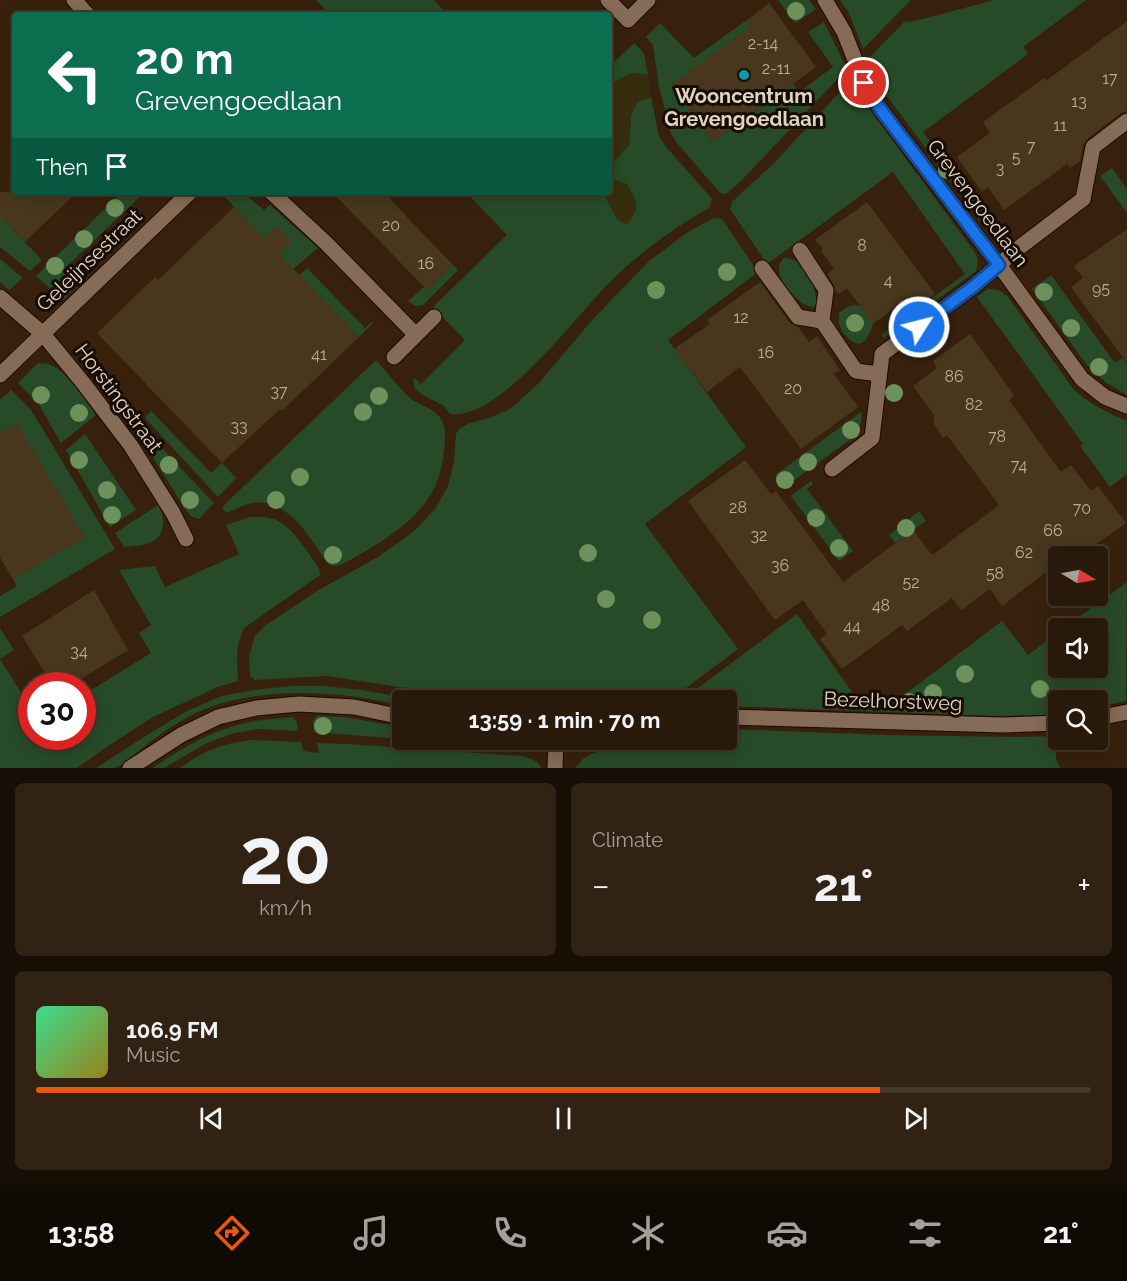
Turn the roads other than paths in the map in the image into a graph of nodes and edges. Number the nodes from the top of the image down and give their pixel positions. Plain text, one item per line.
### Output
1 (74, 0) edge
2 (608, 0) edge
3 (648, 0) edge
4 (825, 0) edge
5 (85, 12) edge
6 (1127, 121) edge
7 (187, 195) edge
8 (275, 195) edge
9 (800, 250) dead end
10 (999, 265) junction
11 (762, 268) dead end
12 (0, 297) edge
13 (434, 317) dead end
14 (822, 321) junction
15 (43, 334) junction
16 (416, 335) junction
17 (394, 357) dead end
18 (879, 374) junction
19 (0, 375) edge
20 (1127, 406) edge
21 (832, 469) dead end
22 (186, 539) dead end
23 (1127, 712) edge
24 (392, 715) edge
25 (1108, 716) edge
26 (737, 717) edge
27 (1048, 723) edge
28 (556, 750) edge
29 (130, 768) edge
30 (555, 768) edge

1 - 5 street
2 - 3 street
4 - 10 street, Grevengoedlaan
6 - 10 street
7 - 15 street, Geleijnsestraat
8 - 16 street
9 - 14 street
10 - 18 street
10 - 20 street, Grevengoedlaan
11 - 14 street
12 - 15 street, Horstingstraat
13 - 16 street
14 - 18 street
15 - 19 street, Geleijnsestraat
15 - 22 street, Horstingstraat
16 - 17 street
18 - 21 street
23 - 25 street
24 - 29 street
26 - 27 street, Bezelhorstweg
28 - 30 street

